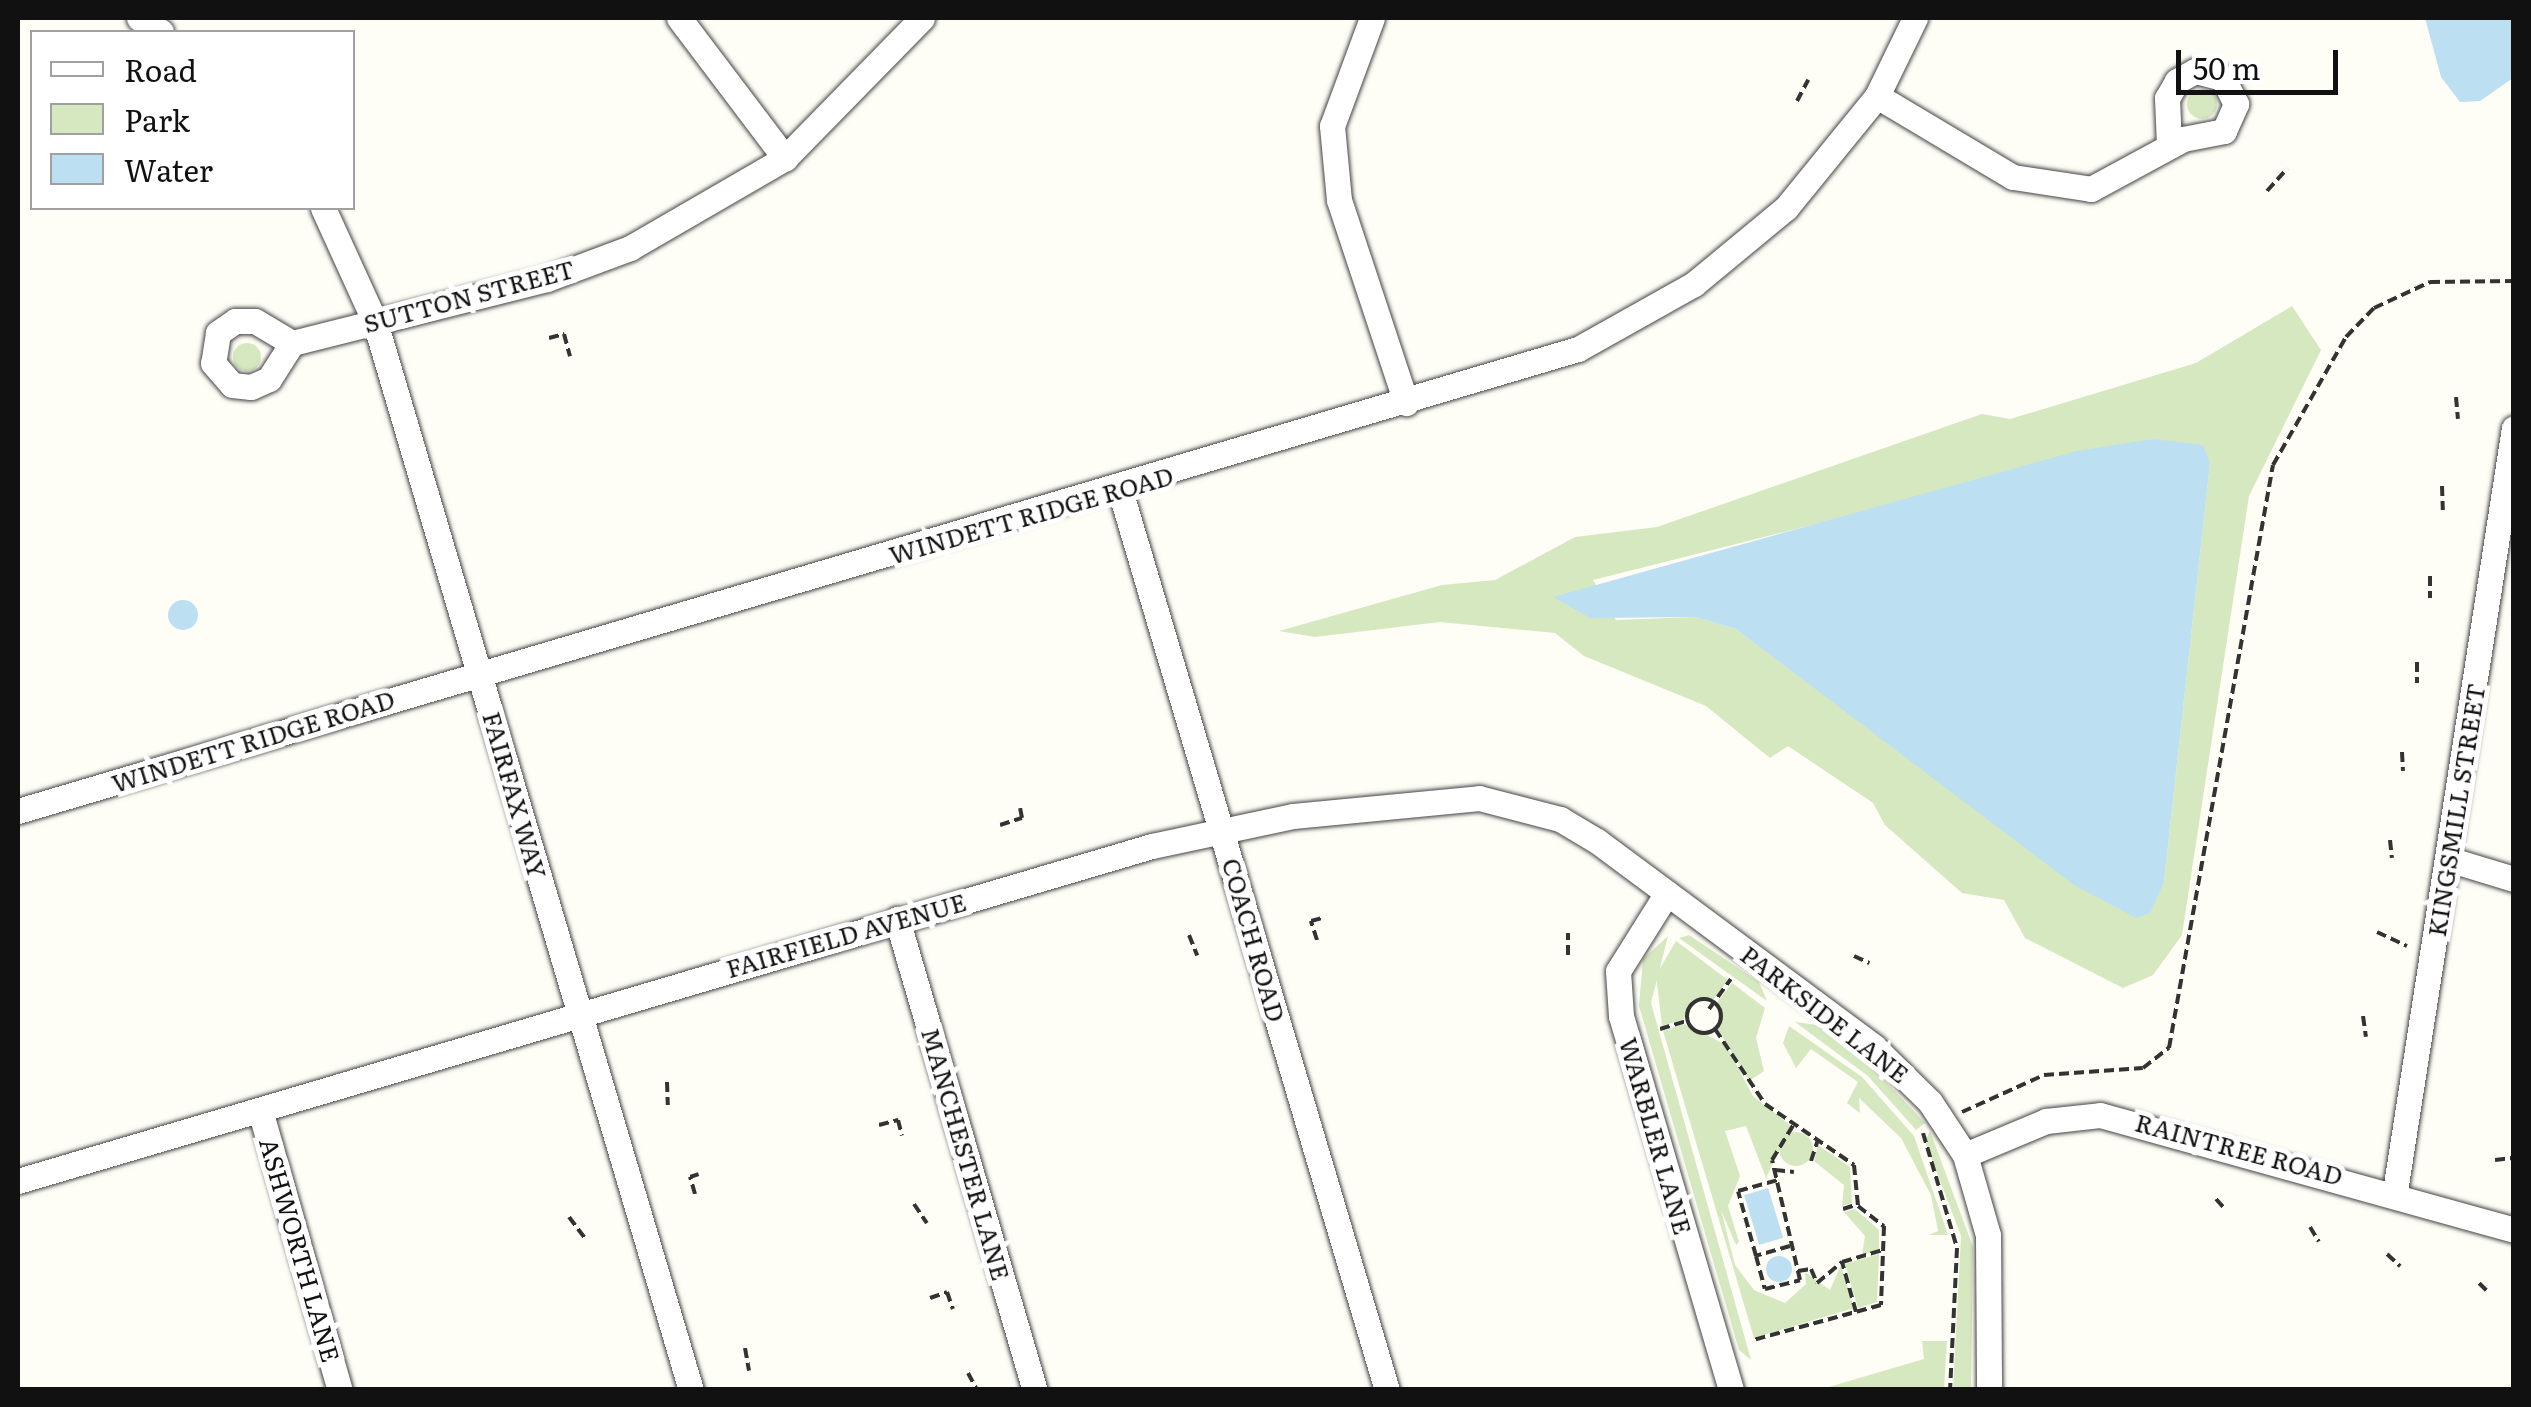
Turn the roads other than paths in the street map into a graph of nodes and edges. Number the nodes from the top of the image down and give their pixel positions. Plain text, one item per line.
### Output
1 (679, 18) edge
2 (922, 18) edge
3 (1916, 18) edge
4 (1374, 19) edge
5 (1878, 96) junction
6 (2169, 146) dead end
7 (786, 158) junction
8 (324, 210) edge
9 (375, 322) junction
10 (292, 344) dead end
11 (1406, 403) junction
12 (2514, 428) edge
13 (1120, 490) junction
14 (2509, 491) edge
15 (480, 674) junction
16 (18, 811) edge
17 (1222, 830) junction
18 (2448, 859) junction
19 (2514, 878) edge
20 (1667, 893) junction
21 (897, 919) junction
22 (578, 1014) junction
23 (260, 1110) junction
24 (1965, 1155) junction
25 (18, 1181) edge
26 (2395, 1191) junction
27 (2514, 1230) edge
28 (340, 1390) edge
29 (691, 1390) edge
30 (1034, 1390) edge
31 (1387, 1390) edge
32 (1731, 1390) edge
33 (1988, 1390) edge

1 - 7 street
2 - 7 street, SUTTON STREET
3 - 5 street, WINDETT RIDGE ROAD
4 - 11 street
5 - 6 street
5 - 11 street, WINDETT RIDGE ROAD
7 - 9 street, SUTTON STREET
8 - 9 street, FAIRFAX WAY
9 - 10 street, SUTTON STREET
9 - 15 street, FAIRFAX WAY
11 - 13 street, WINDETT RIDGE ROAD
12 - 14 street, KINGSMILL STREET
13 - 15 street, WINDETT RIDGE ROAD
13 - 17 street, COACH ROAD
14 - 18 street, KINGSMILL STREET
15 - 16 street, WINDETT RIDGE ROAD
15 - 22 street, FAIRFAX WAY
17 - 20 street, FAIRFIELD AVENUE
17 - 21 street, FAIRFIELD AVENUE
17 - 31 street, COACH ROAD
18 - 19 street
18 - 26 street, KINGSMILL STREET
20 - 24 street, PARKSIDE LANE
20 - 32 street, WARBLER LANE
21 - 22 street, FAIRFIELD AVENUE
21 - 30 street, MANCHESTER LANE
22 - 23 street, FAIRFIELD AVENUE
22 - 29 street, FAIRFAX WAY
23 - 25 street, FAIRFIELD AVENUE
23 - 28 street, ASHWORTH LANE
24 - 26 street, RAINTREE ROAD
24 - 33 street, PARKSIDE LANE
26 - 27 street, RAINTREE ROAD

